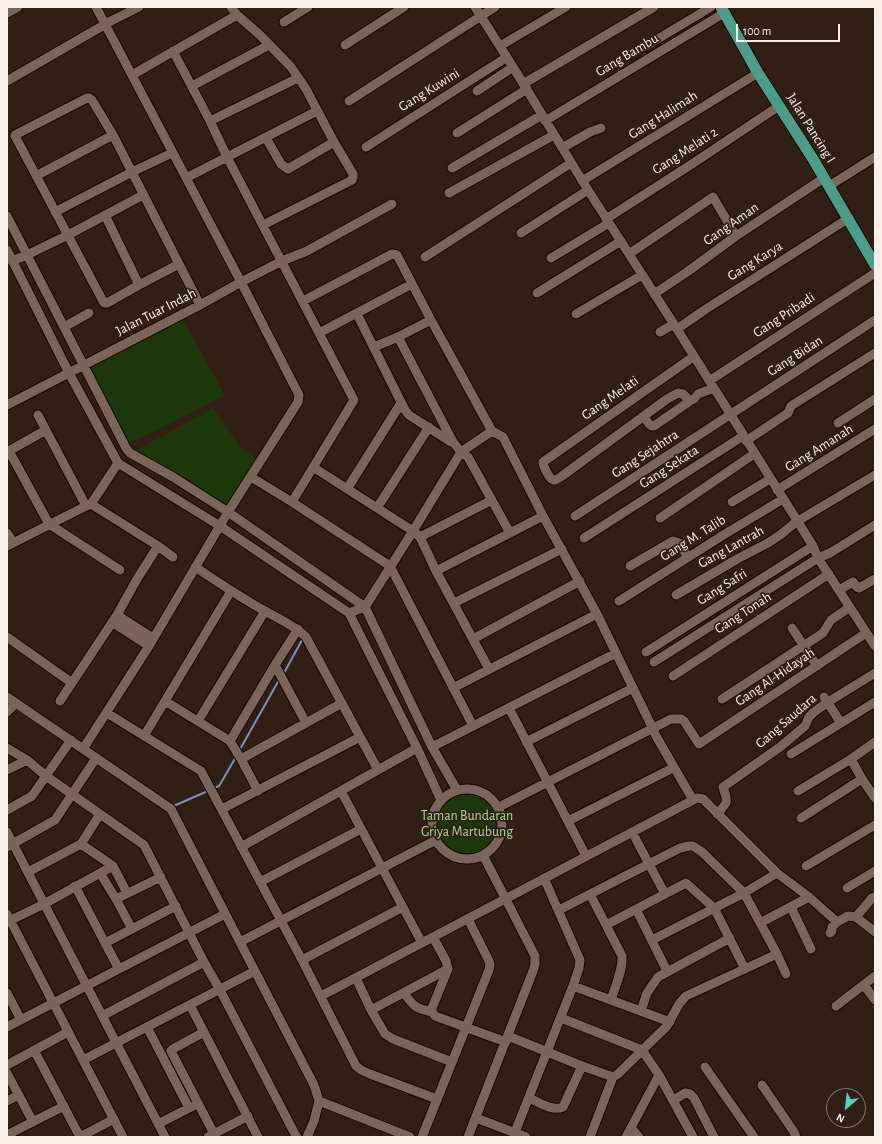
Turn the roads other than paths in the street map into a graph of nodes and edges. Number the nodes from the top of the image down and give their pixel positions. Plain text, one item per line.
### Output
1 (18, 7) edge
2 (96, 7) edge
3 (139, 7) edge
4 (231, 7) edge
5 (308, 7) edge
6 (404, 7) edge
7 (475, 7) edge
8 (495, 7) edge
9 (566, 7) edge
10 (654, 7) edge
11 (711, 7) edge
12 (722, 10) edge
13 (7, 13) edge
14 (237, 15) junction
15 (481, 16) junction
16 (284, 22) dead end
17 (106, 24) junction
18 (269, 45) junction
19 (345, 45) dead end
20 (500, 46) junction
21 (646, 46) dead end
22 (173, 51) junction
23 (507, 57) junction
24 (513, 67) junction
25 (758, 73) junction
26 (132, 75) junction
27 (298, 78) junction
28 (7, 81) edge
29 (192, 86) junction
30 (525, 87) junction
31 (477, 91) dead end
32 (349, 100) dead end
33 (779, 106) junction
34 (317, 111) junction
35 (543, 118) junction
36 (210, 121) junction
37 (601, 128) dead end
38 (457, 133) dead end
39 (112, 135) junction
40 (554, 135) junction
41 (266, 138) junction
42 (334, 142) junction
43 (366, 147) dead end
44 (562, 148) junction
45 (172, 153) junction
46 (227, 157) junction
47 (875, 157) edge
48 (572, 163) junction
49 (452, 168) dead end
50 (132, 172) junction
51 (36, 176) junction
52 (186, 178) junction
53 (582, 181) junction
54 (826, 182) junction
55 (588, 190) junction
56 (449, 193) dead end
57 (143, 194) junction
58 (392, 204) dead end
59 (55, 212) junction
60 (104, 215) junction
61 (7, 216) edge
62 (849, 218) junction
63 (608, 221) junction
64 (263, 224) junction
65 (521, 233) dead end
66 (68, 235) junction
67 (736, 236) junction
68 (621, 241) junction
69 (7, 250) edge
70 (629, 254) junction
71 (27, 255) junction
72 (424, 257) dead end
73 (551, 258) dead end
74 (12, 261) junction
75 (282, 261) junction
76 (179, 264) junction
77 (875, 265) edge
78 (875, 273) edge
79 (642, 275) junction
80 (241, 282) junction
81 (412, 284) junction
82 (139, 285) junction
83 (537, 293) dead end
84 (654, 294) junction
85 (303, 301) junction
86 (200, 305) junction
87 (89, 313) dead end
88 (357, 314) junction
89 (576, 314) dead end
90 (431, 320) junction
91 (875, 320) edge
92 (675, 326) junction
93 (64, 327) junction
94 (660, 332) dead end
95 (319, 333) junction
96 (398, 337) junction
97 (374, 347) junction
98 (875, 353) edge
99 (693, 357) junction
100 (84, 365) junction
101 (69, 373) junction
102 (711, 384) junction
103 (690, 401) junction
104 (874, 402) edge
105 (400, 403) junction
106 (7, 405) edge
107 (730, 414) junction
108 (38, 415) dead end
109 (644, 417) junction
110 (838, 423) dead end
111 (429, 427) junction
112 (875, 429) edge
113 (46, 430) junction
114 (492, 431) junction
115 (745, 439) junction
116 (452, 442) junction
117 (8, 451) edge
118 (461, 452) junction
119 (754, 454) junction
120 (118, 463) junction
121 (313, 467) junction
122 (875, 474) edge
123 (251, 477) junction
124 (770, 479) junction
125 (347, 489) junction
126 (777, 490) junction
127 (783, 499) junction
128 (492, 500) junction
129 (292, 502) junction
130 (732, 502) dead end
131 (89, 505) junction
132 (377, 508) junction
133 (228, 512) junction
134 (544, 516) junction
135 (575, 516) dead end
136 (660, 518) dead end
137 (796, 522) junction
138 (49, 524) junction
139 (875, 525) edge
140 (220, 526) junction
141 (413, 530) junction
142 (7, 532) edge
143 (510, 533) junction
144 (420, 537) junction
145 (584, 538) dead end
146 (10, 544) edge
147 (158, 546) junction
148 (812, 546) junction
149 (562, 548) junction
150 (173, 557) dead end
151 (688, 557) junction
152 (818, 558) junction
153 (390, 566) junction
154 (630, 566) dead end
155 (195, 567) junction
156 (120, 570) dead end
157 (436, 571) junction
158 (829, 574) junction
159 (875, 579) edge
160 (580, 581) junction
161 (839, 590) junction
162 (231, 591) junction
163 (676, 595) dead end
164 (619, 601) dead end
165 (454, 603) junction
166 (365, 607) junction
167 (850, 607) junction
168 (265, 611) junction
169 (349, 613) junction
170 (597, 614) junction
171 (114, 619) junction
172 (792, 628) dead end
173 (298, 629) junction
174 (7, 637) edge
175 (473, 639) junction
176 (872, 639) edge
177 (151, 642) junction
178 (804, 646) junction
179 (646, 652) dead end
180 (616, 653) junction
181 (654, 662) dead end
182 (275, 665) junction
183 (817, 666) junction
184 (489, 669) junction
185 (875, 673) edge
186 (673, 676) dead end
187 (72, 683) junction
188 (453, 688) junction
189 (633, 688) junction
190 (7, 697) edge
191 (722, 699) dead end
192 (826, 699) junction
193 (60, 700) dead end
194 (165, 701) junction
195 (875, 702) edge
196 (342, 703) junction
197 (12, 707) edge
198 (509, 708) junction
199 (106, 713) junction
200 (198, 721) junction
201 (306, 723) junction
202 (841, 723) junction
203 (473, 726) junction
204 (654, 729) junction
205 (144, 736) junction
206 (360, 737) junction
207 (230, 741) junction
208 (526, 742) junction
209 (875, 742) edge
210 (69, 743) junction
211 (432, 747) junction
212 (7, 748) edge
213 (417, 748) junction
214 (83, 749) junction
215 (791, 754) dead end
216 (239, 755) junction
217 (851, 759) junction
218 (26, 760) junction
219 (95, 760) junction
220 (673, 768) junction
221 (7, 770) edge
222 (378, 770) junction
223 (46, 776) junction
224 (862, 778) junction
225 (548, 782) junction
226 (457, 790) junction
227 (258, 791) junction
228 (341, 791) junction
229 (798, 791) dead end
230 (72, 794) junction
231 (875, 798) edge
232 (441, 800) junction
233 (692, 800) junction
234 (499, 807) junction
235 (7, 810) edge
236 (222, 810) junction
237 (100, 814) junction
238 (717, 814) junction
239 (801, 818) dead end
240 (568, 821) junction
241 (875, 825) edge
242 (361, 829) junction
243 (7, 832) edge
244 (632, 832) junction
245 (436, 840) junction
246 (81, 844) junction
247 (10, 845) edge
248 (241, 847) junction
249 (483, 855) junction
250 (586, 856) junction
251 (649, 864) junction
252 (113, 866) junction
253 (806, 866) dead end
254 (382, 868) junction
255 (28, 872) junction
256 (874, 872) edge
257 (100, 873) junction
258 (778, 873) junction
259 (161, 877) junction
260 (544, 878) junction
261 (260, 882) junction
262 (75, 886) junction
263 (847, 888) dead end
264 (127, 893) junction
265 (744, 893) junction
266 (590, 894) junction
267 (665, 894) junction
268 (809, 897) junction
269 (875, 897) edge
270 (116, 899) junction
271 (506, 899) junction
272 (44, 904) junction
273 (176, 906) junction
274 (403, 907) junction
275 (791, 907) junction
276 (714, 908) junction
277 (636, 909) junction
278 (559, 910) junction
279 (226, 914) junction
280 (9, 917) edge
281 (856, 917) junction
282 (468, 918) junction
283 (280, 921) junction
284 (837, 922) junction
285 (760, 923) junction
286 (606, 925) junction
287 (132, 929) junction
288 (190, 932) junction
289 (875, 932) edge
290 (830, 934) dead end
291 (434, 937) junction
292 (730, 938) junction
293 (652, 940) junction
294 (240, 942) junction
295 (105, 943) junction
296 (422, 943) junction
297 (811, 948) dead end
298 (777, 954) junction
299 (302, 960) junction
300 (204, 962) junction
301 (119, 969) junction
302 (448, 969) junction
303 (745, 969) junction
304 (255, 971) junction
305 (668, 971) junction
306 (786, 974) dead end
307 (875, 976) edge
308 (356, 978) junction
309 (864, 985) junction
310 (86, 986) junction
311 (574, 986) junction
312 (220, 990) junction
313 (7, 993) edge
314 (404, 993) junction
315 (321, 996) junction
316 (611, 1000) junction
317 (875, 1000) edge
318 (53, 1003) junction
319 (190, 1005) junction
320 (836, 1006) dead end
321 (371, 1010) junction
322 (640, 1011) junction
323 (432, 1012) junction
324 (102, 1016) junction
325 (561, 1018) junction
326 (21, 1020) junction
327 (670, 1022) junction
328 (7, 1027) edge
329 (147, 1027) junction
330 (466, 1027) junction
331 (68, 1032) junction
332 (204, 1032) junction
333 (507, 1039) junction
334 (116, 1043) junction
335 (34, 1050) junction
336 (642, 1050) junction
337 (547, 1052) junction
338 (83, 1060) junction
339 (452, 1062) junction
340 (7, 1065) edge
341 (582, 1066) junction
342 (705, 1067) dead end
343 (7, 1073) edge
344 (659, 1075) junction
345 (613, 1077) junction
346 (762, 1085) dead end
347 (19, 1095) junction
348 (529, 1098) junction
349 (437, 1099) junction
350 (674, 1100) junction
351 (7, 1101) edge
352 (319, 1101) junction
353 (198, 1103) junction
354 (64, 1106) junction
355 (189, 1108) junction
356 (248, 1116) junction
357 (476, 1118) junction
358 (114, 1119) junction
359 (33, 1122) junction
360 (158, 1124) junction
361 (631, 1128) junction
362 (515, 1132) junction
363 (7, 1135) edge
364 (211, 1135) edge
365 (80, 1137) edge
366 (123, 1137) edge
367 (165, 1137) edge
368 (258, 1137) edge
369 (297, 1137) edge
370 (307, 1137) edge
371 (410, 1137) edge
372 (422, 1137) edge
373 (468, 1137) edge
374 (526, 1137) edge
375 (590, 1137) edge
376 (626, 1137) edge
377 (639, 1137) edge
378 (693, 1137) edge
379 (714, 1137) edge
380 (754, 1137) edge
381 (796, 1137) edge

1 - 13 street
2 - 17 street
3 - 17 street
4 - 14 street
5 - 16 street
6 - 19 street
7 - 15 street
8 - 15 street
9 - 20 street
10 - 30 street
11 - 21 street
12 - 25 main road, Jalan Pancing I
12 - 35 street, Gang Bambu
14 - 18 street
14 - 22 street
15 - 20 street
15 - 32 street
17 - 26 street
17 - 28 street
18 - 27 street
18 - 29 street
20 - 23 street
22 - 26 street
22 - 29 street
23 - 24 street
23 - 43 street, Gang Kuwini
24 - 30 street
24 - 31 street
25 - 33 main road, Jalan Pancing I
25 - 53 street, Gang Halimah
26 - 45 street
27 - 34 street
27 - 36 street
29 - 36 street
30 - 35 street
30 - 38 street
33 - 54 main road, Jalan Pancing I
33 - 63 street, Gang Melati 2
34 - 41 street
34 - 42 street
35 - 40 street
35 - 49 street, Gang Bambu
36 - 46 street
37 - 44 street
39 - 50 street
39 - 51 street
39 - 51 street
40 - 44 street
40 - 56 street
41 - 42 street
41 - 46 street
42 - 64 street
44 - 48 street
45 - 50 street
45 - 52 street
46 - 52 street
46 - 64 street
47 - 54 street, Gang Aman
48 - 53 street
48 - 72 street
50 - 57 street
50 - 59 street
51 - 59 street
52 - 80 street
53 - 55 street
54 - 62 main road, Jalan Pancing I
54 - 67 street, Gang Aman
55 - 63 street
55 - 65 street
57 - 60 street
57 - 76 street
58 - 75 street, Jalan Tuar Indah
59 - 66 street
60 - 66 street
60 - 82 street
61 - 71 street
62 - 77 main road, Jalan Pancing I
62 - 92 street, Gang Karya
63 - 68 street
63 - 73 street, Gang Melati 2
64 - 75 street
66 - 71 street
66 - 82 street
67 - 70 street
67 - 84 street, Gang Aman
68 - 70 street
68 - 83 street
69 - 74 street
70 - 79 street
71 - 74 street
71 - 93 street
74 - 101 street
75 - 80 street, Jalan Tuar Indah
75 - 85 street
76 - 82 street
76 - 86 street
78 - 102 street, Gang Pribadi
79 - 84 street
79 - 89 street
80 - 86 street, Jalan Tuar Indah
80 - 123 street
81 - 85 street
81 - 88 street
81 - 90 street
84 - 92 street
85 - 95 street
86 - 100 street, Jalan Tuar Indah
87 - 93 street
88 - 95 street
88 - 97 street
90 - 96 street
90 - 114 street
91 - 107 street, Gang Bidan
92 - 94 street, Gang Karya
92 - 99 street
93 - 100 street
95 - 121 street
96 - 97 street
96 - 116 street
97 - 105 street
98 - 115 street, Gang Sekata
99 - 102 street
99 - 109 street, Gang Melati
100 - 101 street, Jalan Tuar Indah
100 - 133 street
101 - 106 street, Jalan Tuar Indah
101 - 120 street
102 - 103 street, Gang Pribadi
102 - 107 street
103 - 109 street
103 - 109 street, Gang Pribadi
104 - 110 street
105 - 111 street
105 - 125 street
107 - 115 street
107 - 135 street, Gang Sejahtra
108 - 113 street
111 - 116 street
111 - 132 street
112 - 126 street, Gang Amanah
113 - 117 street
113 - 131 street
114 - 118 street
114 - 134 street
115 - 119 street
115 - 145 street, Gang Sekata
116 - 118 street
117 - 138 street
118 - 128 street
118 - 141 street
119 - 124 street
119 - 136 street
120 - 131 street
120 - 140 street
121 - 125 street
121 - 129 street
122 - 137 street, Gang Lantrah
123 - 129 street
123 - 133 street
124 - 126 street
124 - 130 street
125 - 132 street
126 - 127 street
127 - 137 street
127 - 151 street, Gang M. Talib
128 - 143 street
128 - 144 street
129 - 153 street
131 - 138 street
131 - 147 street
132 - 141 street
133 - 140 street
133 - 166 street
134 - 143 street
134 - 149 street
137 - 148 street
137 - 163 street, Gang Lantrah
138 - 146 street
138 - 156 street
139 - 152 street
140 - 155 street
140 - 169 street
141 - 144 street
141 - 153 street
142 - 146 street
143 - 157 street
144 - 157 street
147 - 150 street
147 - 171 street
148 - 152 street
148 - 179 street, Gang Safri
149 - 160 street
149 - 165 street
151 - 154 street
151 - 164 street, Gang M. Talib
152 - 158 street
152 - 181 street
153 - 166 street
153 - 188 street
155 - 162 street
155 - 177 street
157 - 165 street
158 - 161 street
158 - 186 street, Gang Tonah
159 - 161 street
160 - 170 street
160 - 175 street
161 - 167 street
162 - 168 street
162 - 194 street
165 - 175 street
166 - 169 street
166 - 211 street
167 - 176 street
167 - 178 street
168 - 173 street
168 - 200 street
169 - 213 street
170 - 180 street
170 - 184 street
171 - 177 street
171 - 187 street
172 - 178 street
173 - 182 street
173 - 196 street
174 - 187 street
175 - 184 street
176 - 183 street, Gang Al-Hidayah
177 - 199 street
178 - 183 street
178 - 191 street
180 - 189 street
180 - 198 street
182 - 201 street
182 - 207 street
183 - 204 street, Gang Al-Hidayah
184 - 188 street
185 - 192 street, Gang Saudara
187 - 193 street
188 - 203 street
189 - 204 street
189 - 208 street
190 - 197 street
192 - 202 street
192 - 238 street, Gang Saudara
194 - 200 street
194 - 205 street
195 - 202 street
196 - 201 street
196 - 206 street
197 - 210 street
198 - 203 street
198 - 208 street
199 - 205 street
199 - 214 street
200 - 207 street
201 - 216 street
202 - 215 street
203 - 211 street
204 - 220 street
204 - 225 street
205 - 236 street
206 - 222 street
206 - 227 street
207 - 216 street
208 - 225 street
209 - 217 street
210 - 214 street
210 - 223 street
211 - 226 street
212 - 218 street
213 - 222 street
213 - 232 street
214 - 219 street
216 - 227 street
217 - 224 street
217 - 229 street
218 - 221 street
218 - 223 street
219 - 230 street
219 - 279 street
220 - 233 street
220 - 240 street
222 - 228 street
223 - 230 street
223 - 235 street
224 - 231 street
224 - 239 street
225 - 234 street
225 - 240 street
226 - 232 street
226 - 234 street
227 - 236 street
228 - 242 street
228 - 248 street
230 - 237 street
230 - 247 street
232 - 245 street
233 - 238 street
233 - 244 street
234 - 249 street
236 - 248 street
237 - 246 street
237 - 259 street
238 - 258 street
240 - 250 street
241 - 253 street
242 - 254 street
242 - 261 street
243 - 247 street
244 - 250 street
244 - 251 street
245 - 249 street
245 - 254 street
246 - 252 street
246 - 255 street
247 - 255 street
248 - 261 street
249 - 271 street
250 - 260 street
251 - 265 street
251 - 266 street
251 - 267 street
252 - 257 street
252 - 264 street
254 - 274 street
254 - 283 street
255 - 272 street
256 - 263 street
257 - 262 street
257 - 270 street
258 - 265 street
258 - 268 street
259 - 264 street
259 - 273 street
260 - 271 street
260 - 278 street
261 - 283 street
262 - 272 street
262 - 295 street
264 - 270 street
265 - 276 street
265 - 285 street
266 - 278 street
266 - 286 street
267 - 276 street
267 - 277 street
268 - 275 street
268 - 284 street
269 - 281 street
270 - 287 street
271 - 282 street
271 - 333 street
272 - 280 street
272 - 310 street
273 - 287 street
273 - 288 street
274 - 296 street
274 - 299 street
275 - 285 street
275 - 297 street
276 - 292 street
276 - 293 street
277 - 286 street
277 - 293 street
278 - 311 street
279 - 288 street
279 - 294 street
280 - 318 street
281 - 284 street
281 - 289 street
282 - 291 street
282 - 330 street
283 - 294 street
283 - 299 street
284 - 290 street
285 - 298 street
286 - 316 street
287 - 295 street
288 - 300 street
288 - 301 street
291 - 296 street
291 - 302 street
292 - 303 street
292 - 305 street
293 - 305 street
294 - 304 street
295 - 301 street
296 - 308 street
298 - 303 street
298 - 306 street
299 - 315 street
300 - 312 street
300 - 324 street
301 - 310 street
302 - 314 street
302 - 323 street
303 - 327 street
304 - 312 street
304 - 352 street
305 - 322 street
307 - 309 street
308 - 315 street
308 - 321 street
309 - 317 street
309 - 320 street
310 - 318 street
310 - 324 street
311 - 316 street
311 - 325 street
312 - 319 street
312 - 369 street
313 - 326 street
314 - 321 street
314 - 323 street
315 - 349 street
316 - 322 street
318 - 326 street
318 - 331 street
319 - 329 street
319 - 332 street
321 - 339 street
322 - 327 street
323 - 330 street
324 - 334 street
325 - 336 street
325 - 337 street
326 - 328 street
327 - 336 street
329 - 334 street
329 - 355 street
330 - 333 street
330 - 339 street
331 - 335 street
331 - 338 street
332 - 353 street
332 - 356 street
333 - 337 street
333 - 357 street
334 - 338 street
334 - 360 street
335 - 340 street
335 - 354 street
336 - 344 street
336 - 345 street
337 - 341 street
337 - 348 street
338 - 358 street
339 - 349 street
341 - 345 street
341 - 348 street
342 - 380 street
343 - 347 street
344 - 350 street
344 - 361 street
345 - 375 street
346 - 381 street
347 - 351 street
347 - 359 street
348 - 362 street
349 - 372 street
350 - 378 street
350 - 379 street
352 - 370 street
352 - 371 street
353 - 355 street
353 - 364 street
354 - 359 street
354 - 365 street
355 - 360 street
356 - 364 street
356 - 368 street
357 - 362 street
357 - 373 street
358 - 365 street
358 - 366 street
359 - 363 street
360 - 367 street
361 - 376 street
361 - 377 street
362 - 374 street

